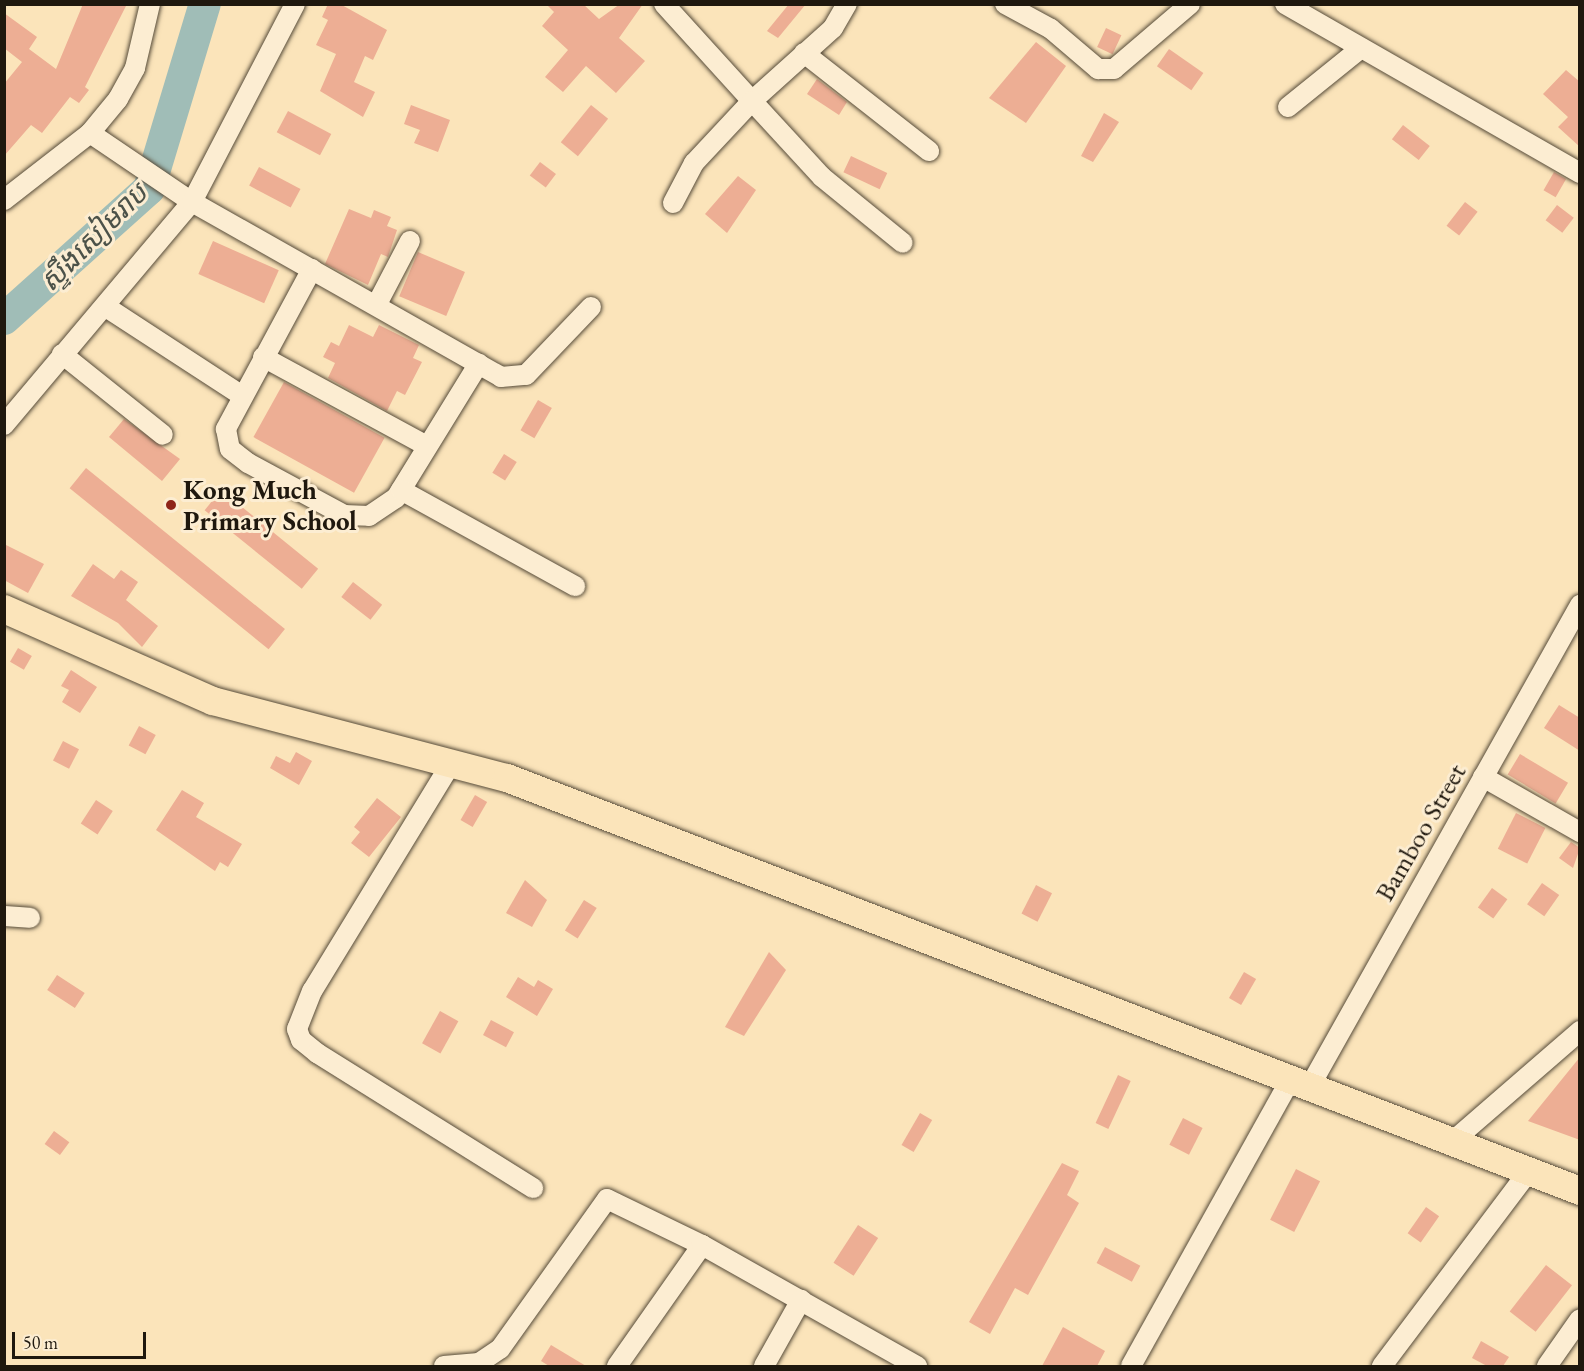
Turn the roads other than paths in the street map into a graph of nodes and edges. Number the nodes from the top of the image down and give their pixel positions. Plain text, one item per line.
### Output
1 (150, 4) edge
2 (295, 4) edge
3 (664, 4) edge
4 (847, 4) edge
5 (1005, 4) edge
6 (1190, 4) edge
7 (1285, 4) edge
8 (1361, 48) junction
9 (804, 53) junction
10 (752, 101) junction
11 (1288, 107) dead end
12 (90, 133) junction
13 (929, 151) dead end
14 (1580, 173) edge
15 (186, 199) junction
16 (4, 200) edge
17 (673, 203) dead end
18 (410, 241) dead end
19 (903, 243) dead end
20 (312, 269) junction
21 (377, 304) junction
22 (106, 307) junction
23 (591, 307) dead end
24 (62, 354) junction
25 (263, 357) junction
26 (479, 363) junction
27 (241, 396) junction
28 (4, 425) edge
29 (163, 435) dead end
30 (425, 445) junction
31 (401, 490) junction
32 (575, 586) dead end
33 (1580, 605) edge
34 (4, 609) edge
35 (452, 762) junction
36 (1483, 777) junction
37 (1580, 832) edge
38 (4, 916) edge
39 (30, 918) dead end
40 (1580, 1031) edge
41 (1300, 1082) junction
42 (1453, 1141) junction
43 (1529, 1171) junction
44 (533, 1188) dead end
45 (1580, 1191) edge
46 (702, 1245) junction
47 (801, 1300) junction
48 (1580, 1318) edge
49 (444, 1366) edge
50 (617, 1366) edge
51 (764, 1366) edge
52 (917, 1366) edge
53 (1131, 1366) edge
54 (1382, 1366) edge
55 (1547, 1366) edge

1 - 12 street
2 - 15 street
3 - 10 street
4 - 9 street
5 - 6 street
7 - 8 street
8 - 11 street
8 - 14 street
9 - 10 street
9 - 13 street
10 - 17 street
10 - 19 street
12 - 15 street
12 - 16 street
15 - 20 street
15 - 22 street
18 - 21 street
20 - 21 street
20 - 25 street
21 - 26 street
22 - 24 street
22 - 27 street
23 - 26 street
24 - 28 street
24 - 29 street
25 - 27 street
25 - 30 street
26 - 30 street
27 - 31 street
30 - 31 street
31 - 32 street
33 - 36 street, Bamboo Street
34 - 35 highway
35 - 41 highway
35 - 44 street
36 - 37 street
36 - 41 street, Bamboo Street
38 - 39 street
40 - 42 street
41 - 42 highway
41 - 53 street, Bamboo Street
42 - 43 highway
43 - 45 highway
43 - 54 street
46 - 47 street
46 - 49 street
46 - 50 street
47 - 51 street
47 - 52 street
48 - 55 street

